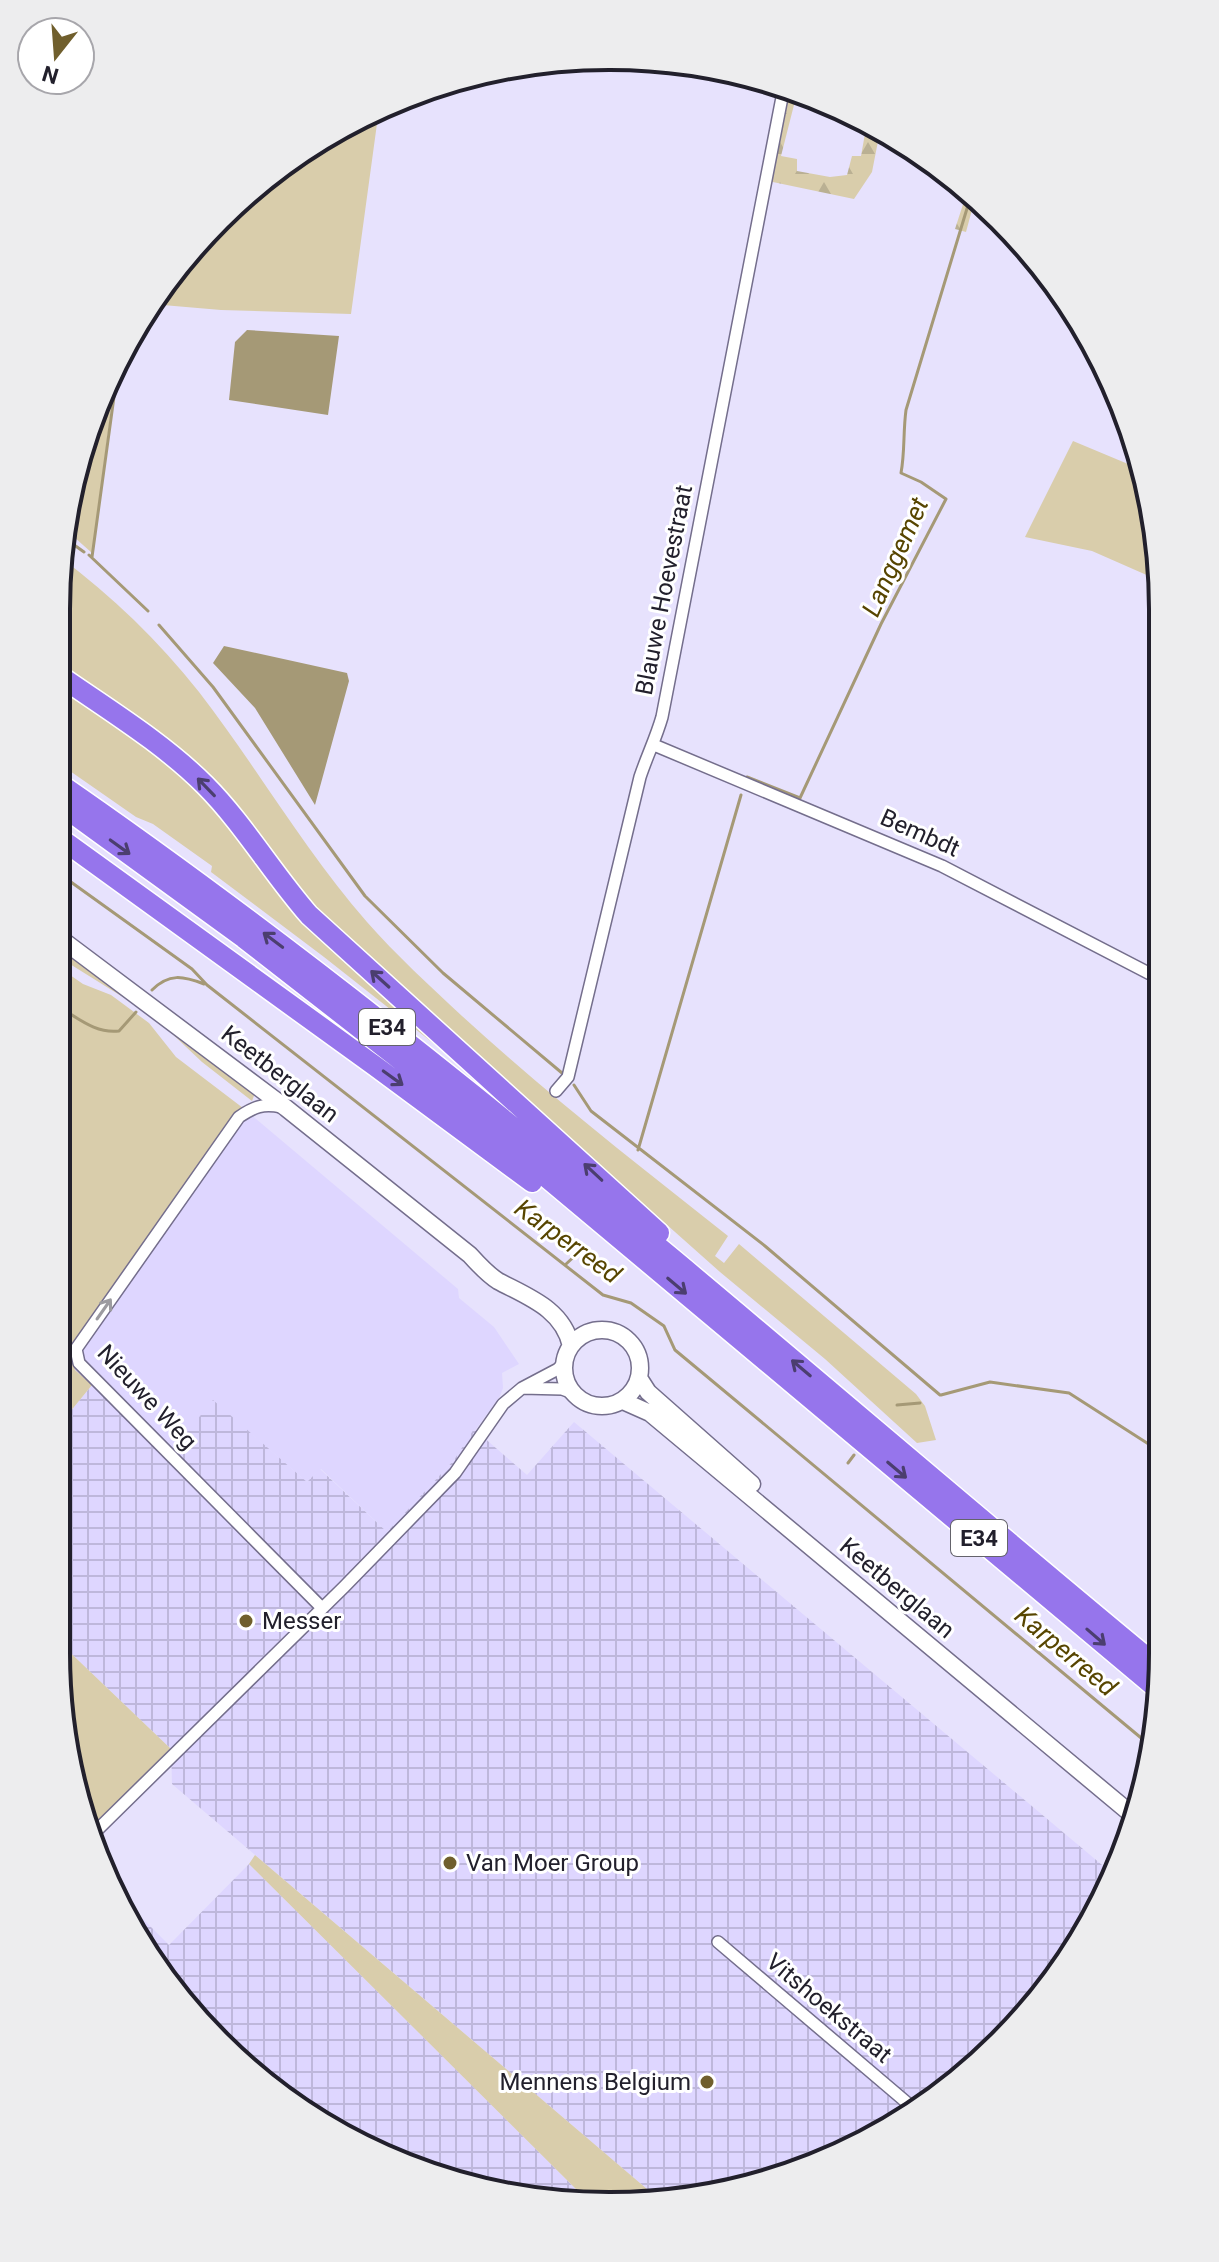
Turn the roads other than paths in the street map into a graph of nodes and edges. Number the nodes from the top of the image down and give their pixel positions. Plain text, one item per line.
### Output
1 (782, 99) edge
2 (70, 683) edge
3 (654, 745) junction
4 (70, 791) edge
5 (70, 811) edge
6 (70, 845) edge
7 (70, 946) edge
8 (1149, 973) edge
9 (556, 1091) dead end
10 (286, 1108) junction
11 (617, 1236) junction
12 (470, 1255) junction
13 (705, 1288) junction
14 (597, 1330) junction
15 (571, 1346) junction
16 (564, 1363) junction
17 (639, 1378) junction
18 (522, 1388) junction
19 (573, 1393) junction
20 (623, 1401) junction
21 (322, 1608) junction
22 (1149, 1659) edge
23 (1148, 1681) edge
24 (1128, 1800) edge
25 (1125, 1809) edge
26 (100, 1828) edge
27 (718, 1942) dead end
28 (907, 2102) edge

1 - 3 street, Blauwe Hoevestraat
13 -> 2 highway
3 - 8 street, Bembdt
3 - 9 street, Blauwe Hoevestraat
13 -> 4 highway, E34
5 -> 11 highway, E34
6 -> 11 highway
7 - 10 main road, Keetberglaan
10 - 12 main road, Keetberglaan
21 -> 10 street, Nieuwe Weg
11 -> 23 highway, E34
12 - 14 main road, Keetberglaan
12 - 15 main road, Keetberglaan
22 -> 13 highway, E34
14 - 15 main road
14 - 17 main road
15 - 16 main road
16 - 18 street
16 - 19 main road
17 - 20 main road
17 - 24 main road, Keetberglaan
18 - 19 street
18 - 21 street
19 - 20 main road
20 - 25 main road, Keetberglaan
21 - 26 street
27 - 28 street, Vitshoekstraat

